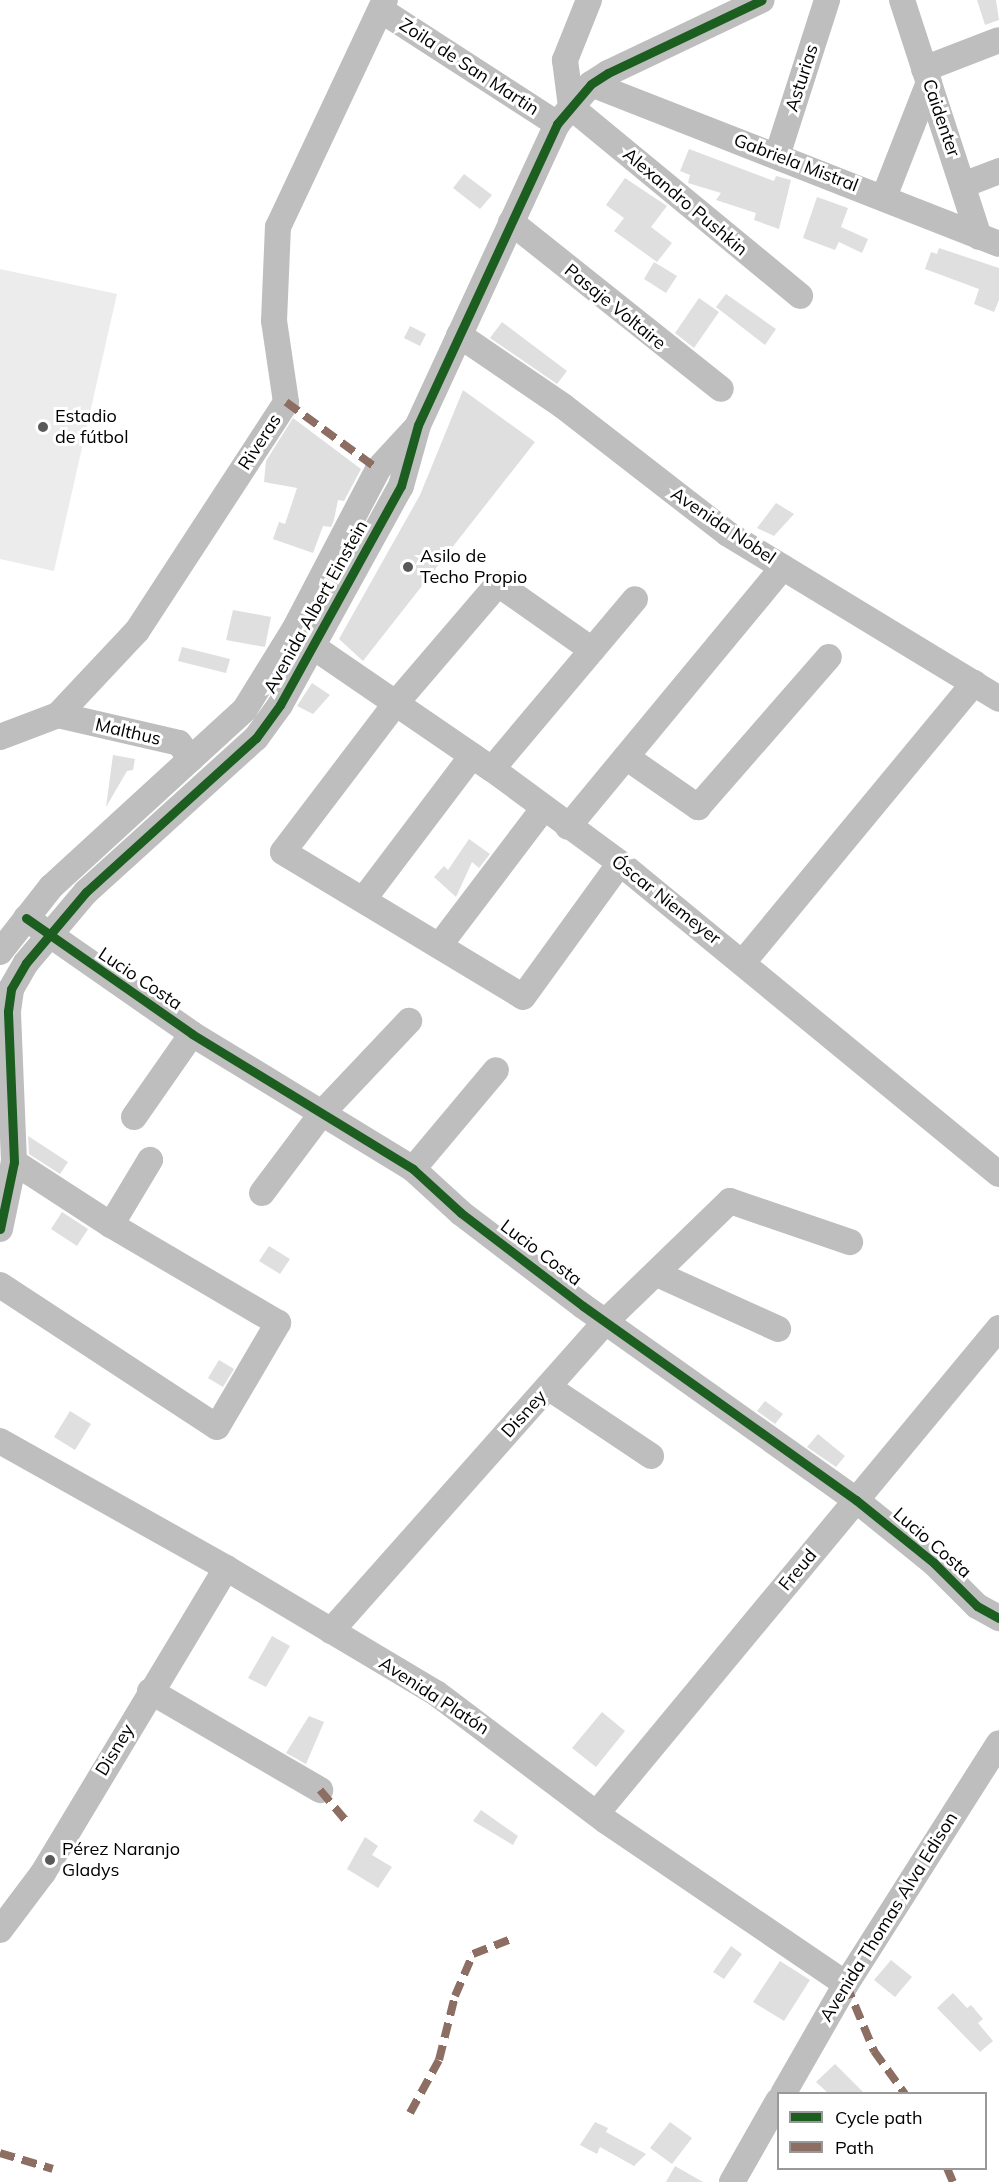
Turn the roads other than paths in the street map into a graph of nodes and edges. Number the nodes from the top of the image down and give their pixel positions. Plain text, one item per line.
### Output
1 (762, 0) edge
2 (827, 0) edge
3 (902, 0) edge
4 (590, 1) edge
5 (383, 5) edge
6 (999, 40) edge
7 (927, 76) junction
8 (591, 84) junction
9 (564, 116) junction
10 (777, 156) junction
11 (999, 171) edge
12 (963, 184) junction
13 (884, 197) junction
14 (511, 222) junction
15 (989, 241) edge
16 (800, 296) dead end
17 (459, 335) junction
18 (721, 389) dead end
19 (418, 425) junction
20 (783, 567) junction
21 (635, 599) dead end
22 (315, 648) junction
23 (592, 650) junction
24 (828, 657) dead end
25 (974, 683) junction
26 (999, 699) edge
27 (396, 703) junction
28 (58, 716) junction
29 (0, 737) edge
30 (626, 757) junction
31 (191, 759) junction
32 (482, 762) junction
33 (543, 809) junction
34 (568, 827) junction
35 (620, 863) junction
36 (363, 900) junction
37 (26, 918) junction
38 (47, 935) junction
39 (439, 946) junction
40 (0, 952) edge
41 (744, 961) junction
42 (409, 1021) dead end
43 (192, 1034) junction
44 (496, 1070) dead end
45 (322, 1113) junction
46 (134, 1117) dead end
47 (150, 1160) dead end
48 (14, 1162) junction
49 (413, 1169) junction
50 (999, 1174) edge
51 (262, 1193) dead end
52 (111, 1225) junction
53 (0, 1229) edge
54 (850, 1242) dead end
55 (657, 1274) junction
56 (0, 1285) edge
57 (607, 1320) junction
58 (999, 1328) edge
59 (778, 1329) dead end
60 (548, 1387) junction
61 (0, 1441) edge
62 (651, 1456) dead end
63 (856, 1500) junction
64 (226, 1568) junction
65 (999, 1618) edge
66 (331, 1631) junction
67 (150, 1691) junction
68 (999, 1743) edge
69 (320, 1790) dead end
70 (597, 1813) junction
71 (0, 1930) edge
72 (846, 1984) junction
73 (784, 2092) edge
74 (777, 2103) edge
75 (732, 2182) edge

1 - 8 street, Avenida Albert Einstein
2 - 10 street, Asturias
3 - 7 street, Caidenter
4 - 9 street
5 - 9 street, Zoila de San Martin
5 - 28 street, Riveras
6 - 7 street
7 - 12 street, Caidenter
7 - 13 street
8 - 9 street, Avenida Albert Einstein
8 - 10 street, Gabriela Mistral
9 - 14 street, Avenida Albert Einstein
9 - 16 street, Alexandro Pushkin
10 - 13 street, Gabriela Mistral
11 - 12 street
12 - 15 street, Caidenter
13 - 15 street, Gabriela Mistral
14 - 17 street, Avenida Albert Einstein
14 - 18 street, Pasaje Voltaire
17 - 19 street, Avenida Albert Einstein
17 - 20 street, Avenida Nobel
19 - 22 street, Avenida Albert Einstein
19 - 31 street, Avenida Albert Einstein
20 - 25 street, Avenida Nobel
20 - 30 street
21 - 23 street
22 - 27 street, Óscar Niemeyer
22 - 38 street, Avenida Albert Einstein
23 - 27 street
23 - 32 street
24 - 30 street
25 - 26 street, Avenida Nobel
25 - 41 street
27 - 32 street, Óscar Niemeyer
27 - 36 street
28 - 29 street, Riveras
28 - 31 street, Malthus
30 - 34 street
31 - 37 street, Avenida Albert Einstein
32 - 33 street, Óscar Niemeyer
32 - 36 street
33 - 34 street, Óscar Niemeyer
33 - 39 street
34 - 35 street, Óscar Niemeyer
35 - 39 street
35 - 41 street, Óscar Niemeyer
36 - 39 street
37 - 38 street, Lucio Costa
37 - 40 street, Avenida Albert Einstein
38 - 43 street, Lucio Costa
38 - 48 street, Avenida Albert Einstein
41 - 50 street, Óscar Niemeyer
42 - 45 street
43 - 45 street, Lucio Costa
43 - 46 street
44 - 49 street
45 - 49 street, Lucio Costa
45 - 51 street
47 - 52 street
48 - 52 street
48 - 53 street, Avenida Albert Einstein
49 - 57 street, Lucio Costa
52 - 56 street
54 - 55 street, Disney
55 - 57 street, Disney
55 - 59 street
57 - 60 street, Disney
57 - 63 street, Lucio Costa
58 - 63 street, Freud
60 - 62 street
60 - 66 street, Disney
61 - 64 street, Avenida Platón
63 - 65 street, Lucio Costa
63 - 70 street, Freud
64 - 66 street, Avenida Platón
64 - 67 street, Disney
66 - 70 street, Avenida Platón
67 - 69 street
67 - 71 street, Disney
68 - 72 street, Avenida Thomas Alva Edison
70 - 72 street, Avenida Platón
72 - 73 street, Avenida Thomas Alva Edison
74 - 75 street

